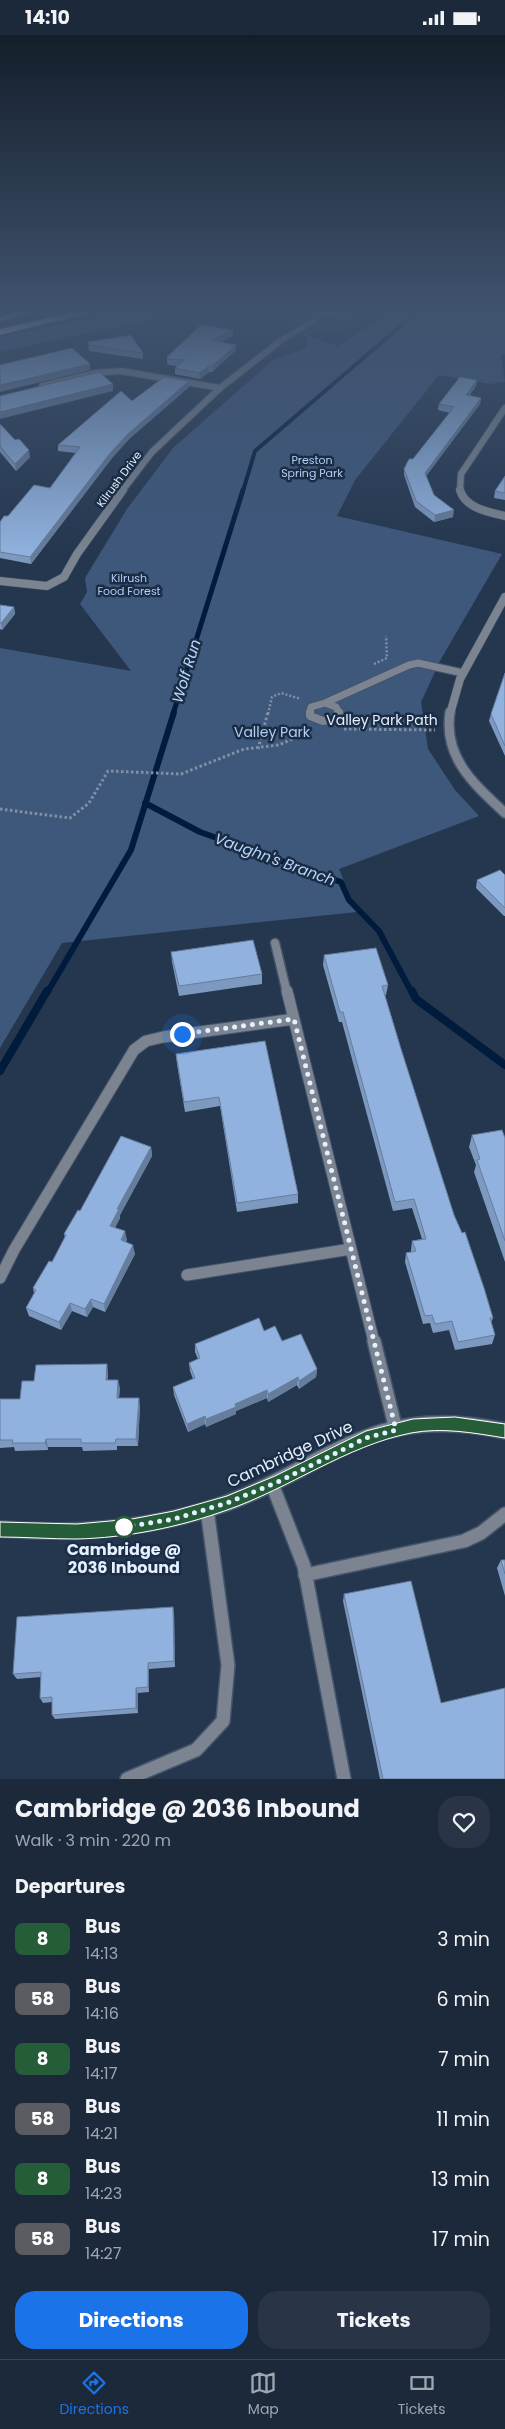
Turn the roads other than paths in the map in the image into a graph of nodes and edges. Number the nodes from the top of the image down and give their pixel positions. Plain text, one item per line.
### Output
1 (214, 393) edge
2 (505, 409) edge
3 (505, 517) edge
4 (0, 581) edge
5 (505, 597) edge
6 (463, 673) junction
7 (324, 703) dead end
8 (505, 813) edge
9 (275, 943) dead end
10 (294, 1019) junction
11 (351, 1249) junction
12 (187, 1275) dead end
13 (0, 1278) edge
14 (396, 1430) junction
15 (505, 1431) edge
16 (272, 1484) junction
17 (208, 1509) junction
18 (505, 1514) edge
19 (0, 1529) edge
20 (305, 1575) junction
21 (127, 1779) edge
22 (344, 1779) edge

1 - 4 street, Kilrush Drive
2 - 3 street
5 - 6 street
6 - 7 lane
6 - 8 street
9 - 10 lane
10 - 11 lane
10 - 13 lane
11 - 12 lane
11 - 14 lane
14 - 15 street, Cambridge Drive
14 - 16 street, Cambridge Drive
16 - 17 street, Cambridge Drive
16 - 20 lane
17 - 19 street, Cambridge Drive
17 - 21 lane
18 - 20 lane
20 - 22 lane

